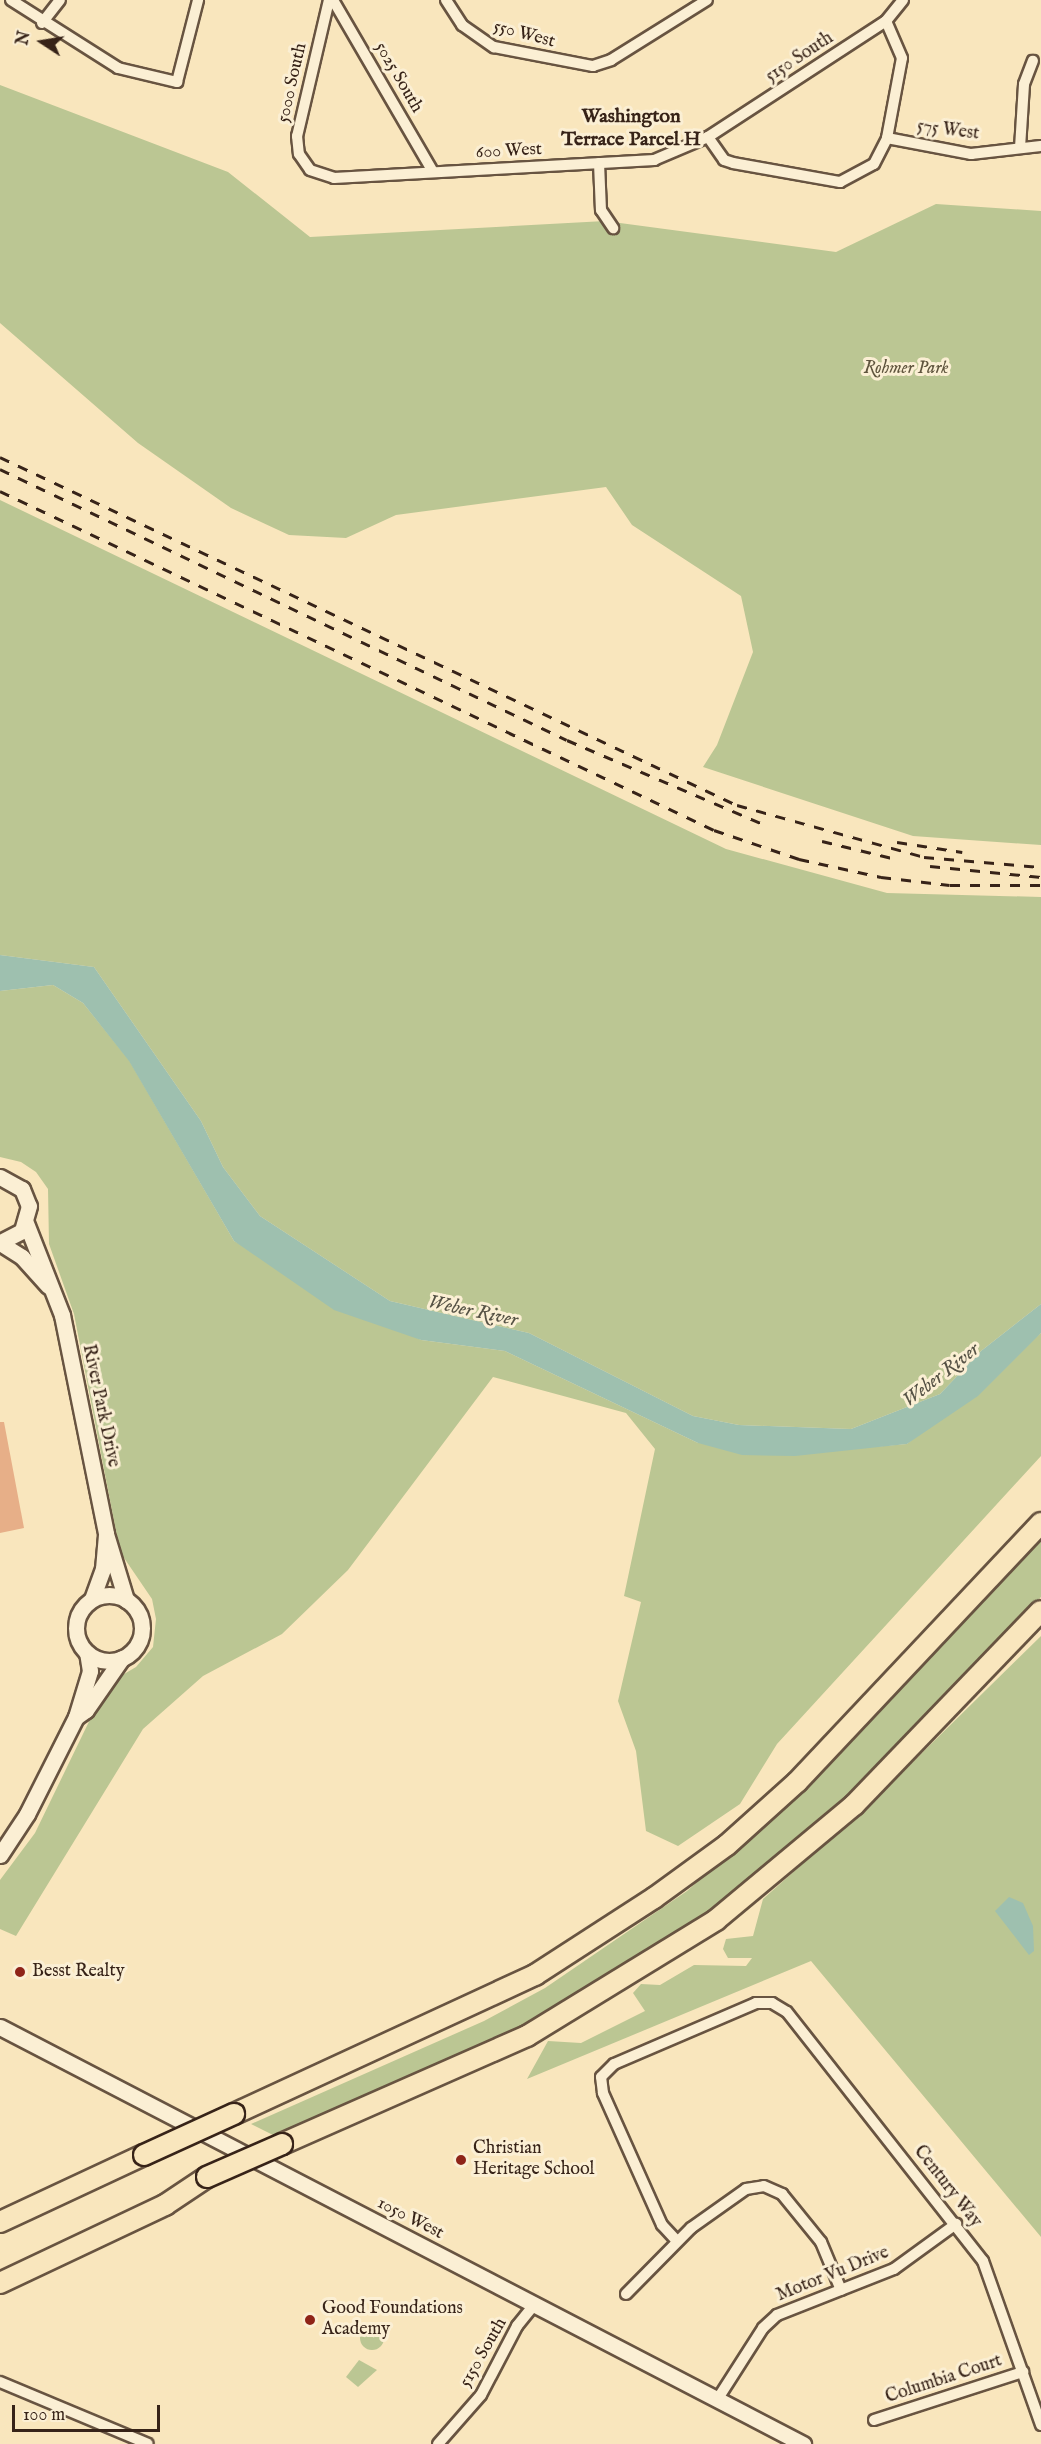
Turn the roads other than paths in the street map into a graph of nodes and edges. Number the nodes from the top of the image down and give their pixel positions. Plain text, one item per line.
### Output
1 (11, 0) edge
2 (60, 0) edge
3 (198, 0) edge
4 (331, 0) edge
5 (446, 0) edge
6 (903, 0) edge
7 (703, 1) edge
8 (886, 21) junction
9 (42, 23) junction
10 (1034, 62) dead end
11 (708, 138) junction
12 (887, 138) junction
13 (1041, 146) edge
14 (1020, 148) junction
15 (599, 164) junction
16 (310, 170) joint
17 (433, 172) junction
18 (613, 228) dead end
19 (0, 1177) edge
20 (26, 1223) junction
21 (0, 1242) edge
22 (50, 1288) junction
23 (1041, 1523) edge
24 (106, 1534) junction
25 (92, 1599) junction
26 (126, 1600) junction
27 (1041, 1611) edge
28 (87, 1653) junction
29 (122, 1658) junction
30 (76, 1717) junction
31 (0, 1855) edge
32 (0, 2026) edge
33 (207, 2177) junction
34 (0, 2222) edge
35 (956, 2224) junction
36 (677, 2241) junction
37 (0, 2269) edge
38 (0, 2283) edge
39 (841, 2290) junction
40 (626, 2294) dead end
41 (534, 2305) junction
42 (1023, 2372) junction
43 (0, 2382) edge
44 (717, 2400) junction
45 (874, 2420) dead end
46 (1041, 2425) edge
47 (122, 2433) junction
48 (118, 2444) edge
49 (148, 2444) edge
50 (438, 2444) edge
51 (803, 2444) edge

1 - 9 street
2 - 9 street
3 - 9 street
4 - 16 street, 5000 South
4 - 17 street, 5025 South
5 - 7 street, 550 West
6 - 8 street, 5150 South
8 - 11 street, 5150 South
8 - 12 street
10 - 14 street
11 - 12 street
11 - 15 street, 600 West
12 - 14 street, 575 West
13 - 14 street, 575 West
15 - 17 street, 600 West
15 - 18 street
16 - 17 street, 600 West
19 - 20 street, River Park Drive
20 - 21 street
20 - 22 street, River Park Drive
21 - 22 street, River Park Drive
22 - 24 street, River Park Drive
23 - 34 highway, bridge
24 - 25 street, River Park Drive
24 - 26 street, River Park Drive
25 - 26 street
25 - 28 street
26 - 29 street
27 - 33 highway, bridge
28 - 29 street
28 - 30 street
29 - 30 street
30 - 31 street
32 - 41 street, 1050 West
33 - 37 highway
33 - 38 highway
35 - 36 street, Century Way
35 - 39 street, Motor Vu Drive
35 - 42 street, Century Way
36 - 39 street
36 - 40 street
39 - 44 street, Motor Vu Drive
41 - 44 street, 1050 West
41 - 50 street, 5150 South
42 - 45 street, Columbia Court
42 - 46 street, Century Way
43 - 47 street
44 - 51 street, 1050 West
47 - 48 street
47 - 49 street

